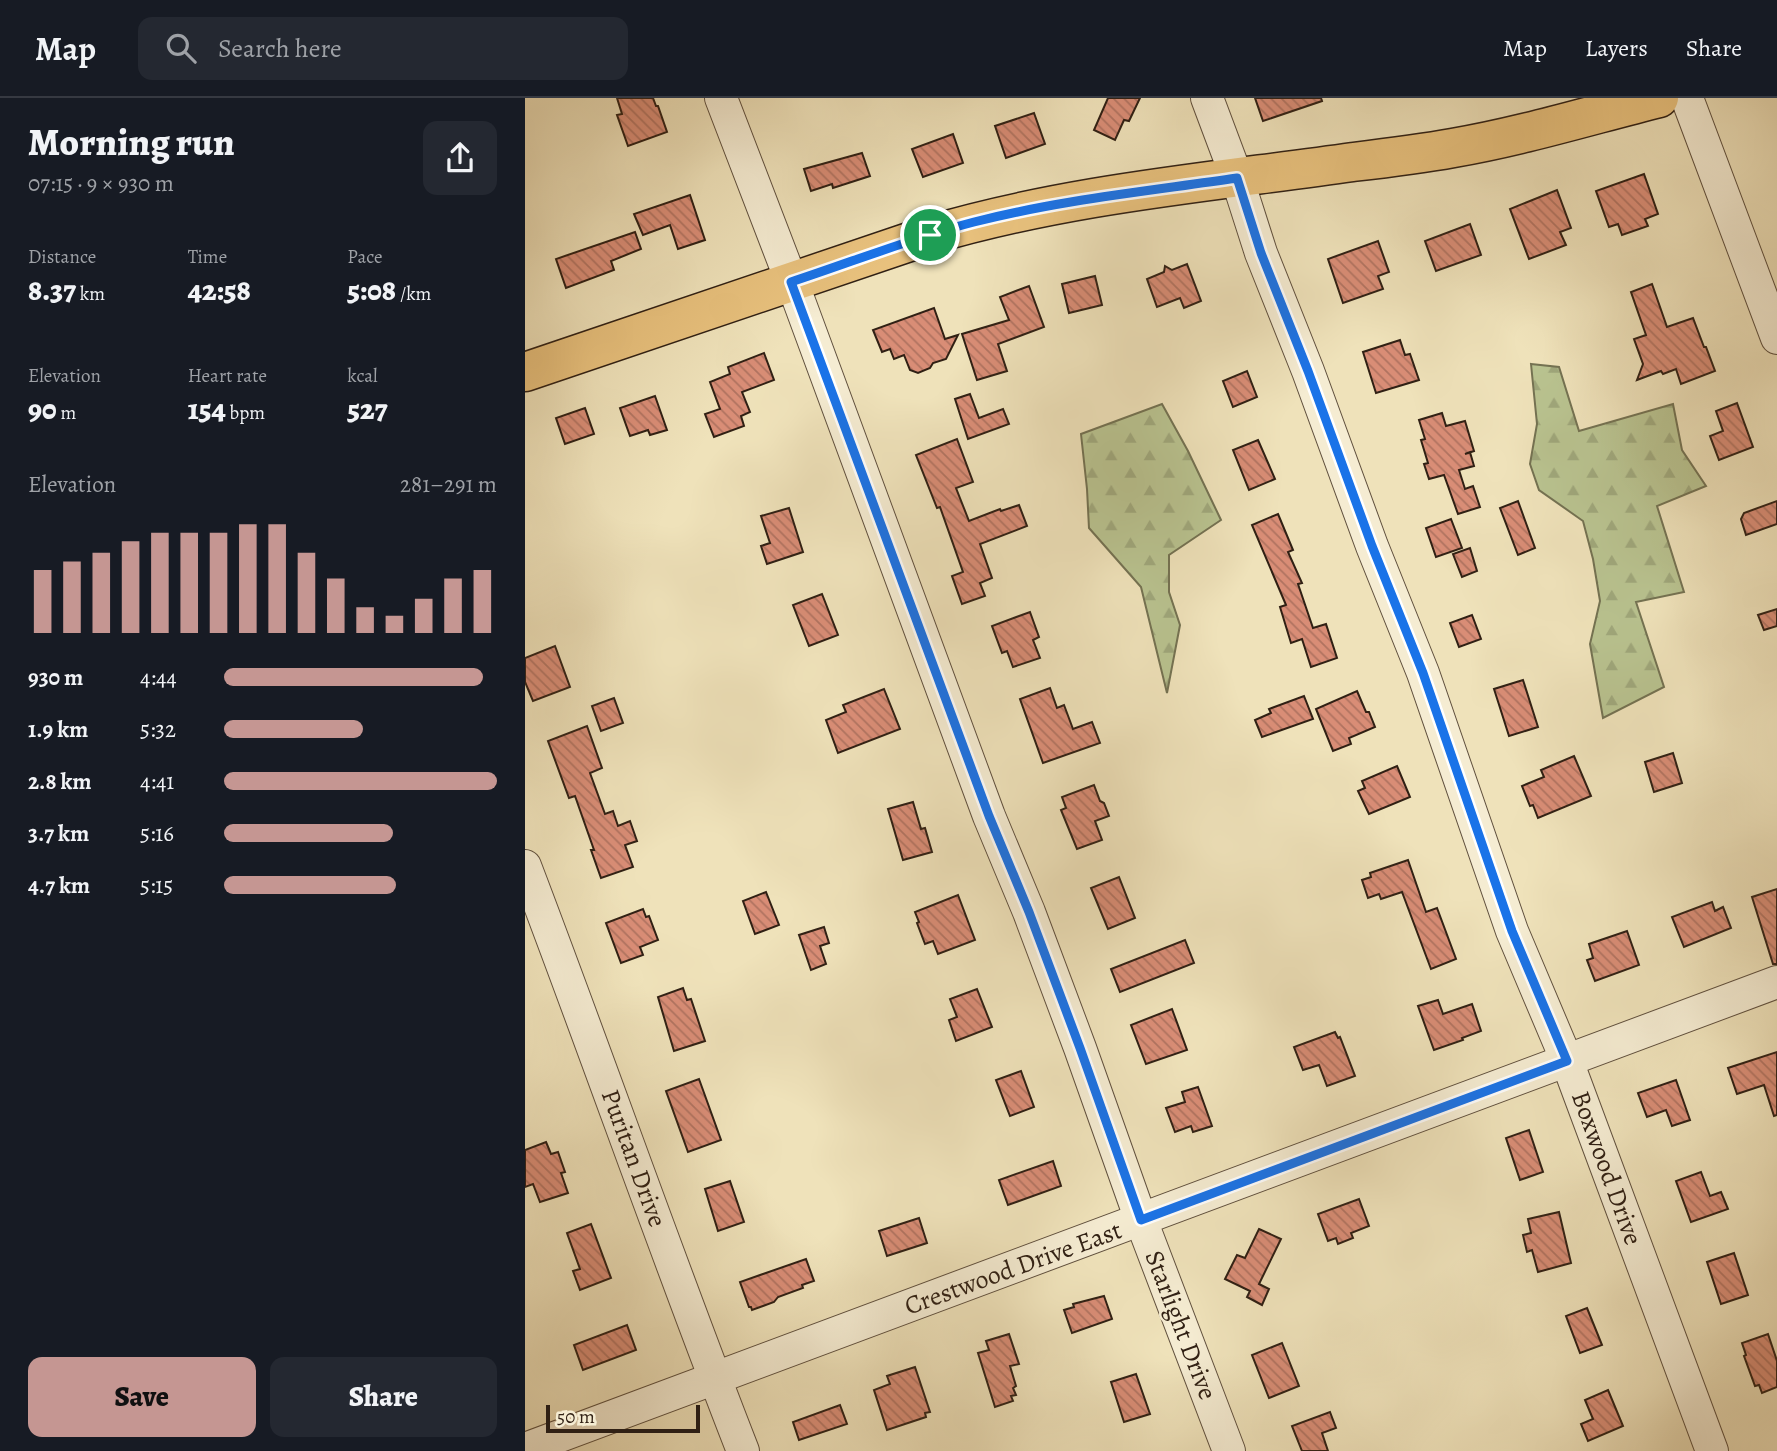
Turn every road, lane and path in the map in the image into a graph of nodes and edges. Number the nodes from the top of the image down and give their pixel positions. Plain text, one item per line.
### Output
1 (721, 98) edge
2 (1207, 98) edge
3 (1660, 98) edge
4 (1688, 98) edge
5 (1237, 178) junction
6 (791, 282) junction
7 (1777, 338) edge
8 (525, 372) edge
9 (525, 866) edge
10 (1777, 982) edge
11 (1567, 1061) junction
12 (1141, 1220) junction
13 (714, 1378) junction
14 (525, 1449) edge
15 (743, 1451) edge
16 (1229, 1451) edge
17 (1712, 1451) edge

1 - 6 street, Starlight Drive
2 - 5 street, Boxwood Drive
3 - 5 main road
4 - 7 street
5 - 6 main road
5 - 11 street, Boxwood Drive
6 - 8 main road
6 - 12 street, Starlight Drive
9 - 13 street, Puritan Drive
10 - 11 street, Crestwood Drive East
11 - 12 street, Crestwood Drive East
11 - 17 street, Boxwood Drive
12 - 13 street, Crestwood Drive East
12 - 16 street, Starlight Drive
13 - 14 street, Crestwood Drive East
13 - 15 street, Puritan Drive

